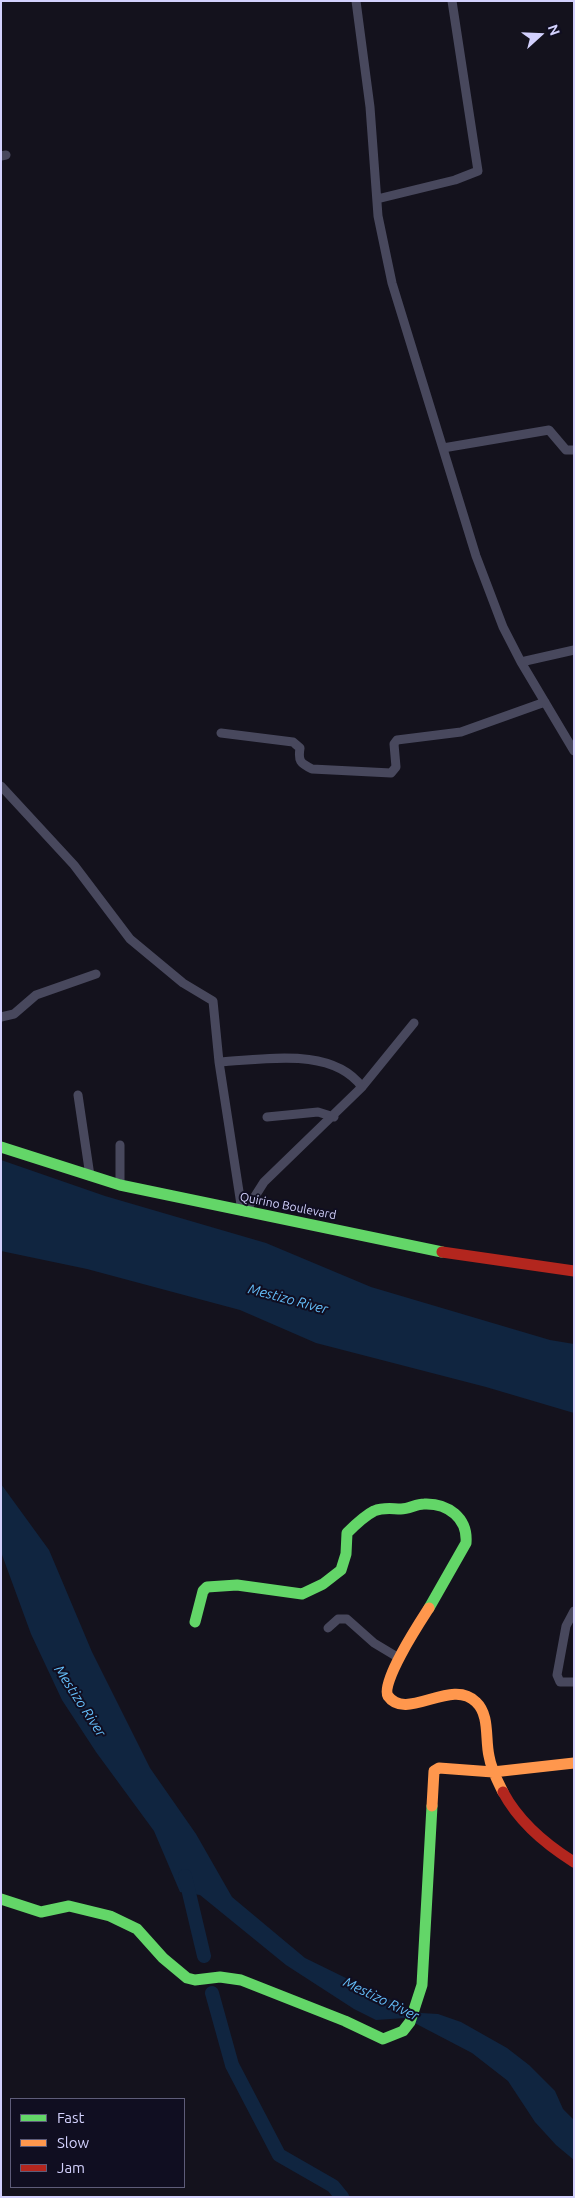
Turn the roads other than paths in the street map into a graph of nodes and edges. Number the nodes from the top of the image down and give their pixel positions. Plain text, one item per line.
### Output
1 (356, 1) edge
2 (452, 1) edge
3 (378, 199) junction
4 (443, 448) junction
5 (574, 450) edge
6 (574, 650) edge
7 (521, 662) junction
8 (545, 702) junction
9 (221, 733) dead end
10 (574, 751) edge
11 (1, 786) edge
12 (96, 974) dead end
13 (1, 1017) edge
14 (414, 1023) dead end
15 (219, 1062) junction
16 (362, 1086) junction
17 (78, 1094) dead end
18 (267, 1117) dead end
19 (334, 1117) junction
20 (120, 1145) dead end
21 (1, 1147) edge
22 (90, 1176) junction
23 (120, 1186) junction
24 (243, 1211) junction
25 (574, 1271) edge
26 (574, 1611) edge
27 (195, 1622) dead end
28 (328, 1628) dead end
29 (399, 1658) junction
30 (574, 1682) edge
31 (574, 1763) edge
32 (487, 1771) junction
33 (574, 1862) edge
34 (1, 1899) edge

1 - 3 street
2 - 3 street
3 - 4 street
4 - 5 street
4 - 7 street
6 - 7 street
7 - 8 street
8 - 9 street
8 - 10 street
11 - 15 street
12 - 13 street
14 - 16 street
15 - 16 street
15 - 24 street
16 - 19 street
17 - 22 street
18 - 19 street
19 - 24 street
20 - 23 street
21 - 22 street, Quirino Boulevard
22 - 23 street, Quirino Boulevard
23 - 24 street, Quirino Boulevard
24 - 25 street, Quirino Boulevard
26 - 30 street
27 - 29 street
28 - 29 street
29 - 32 street
31 - 32 street
32 - 33 street
32 - 34 street

